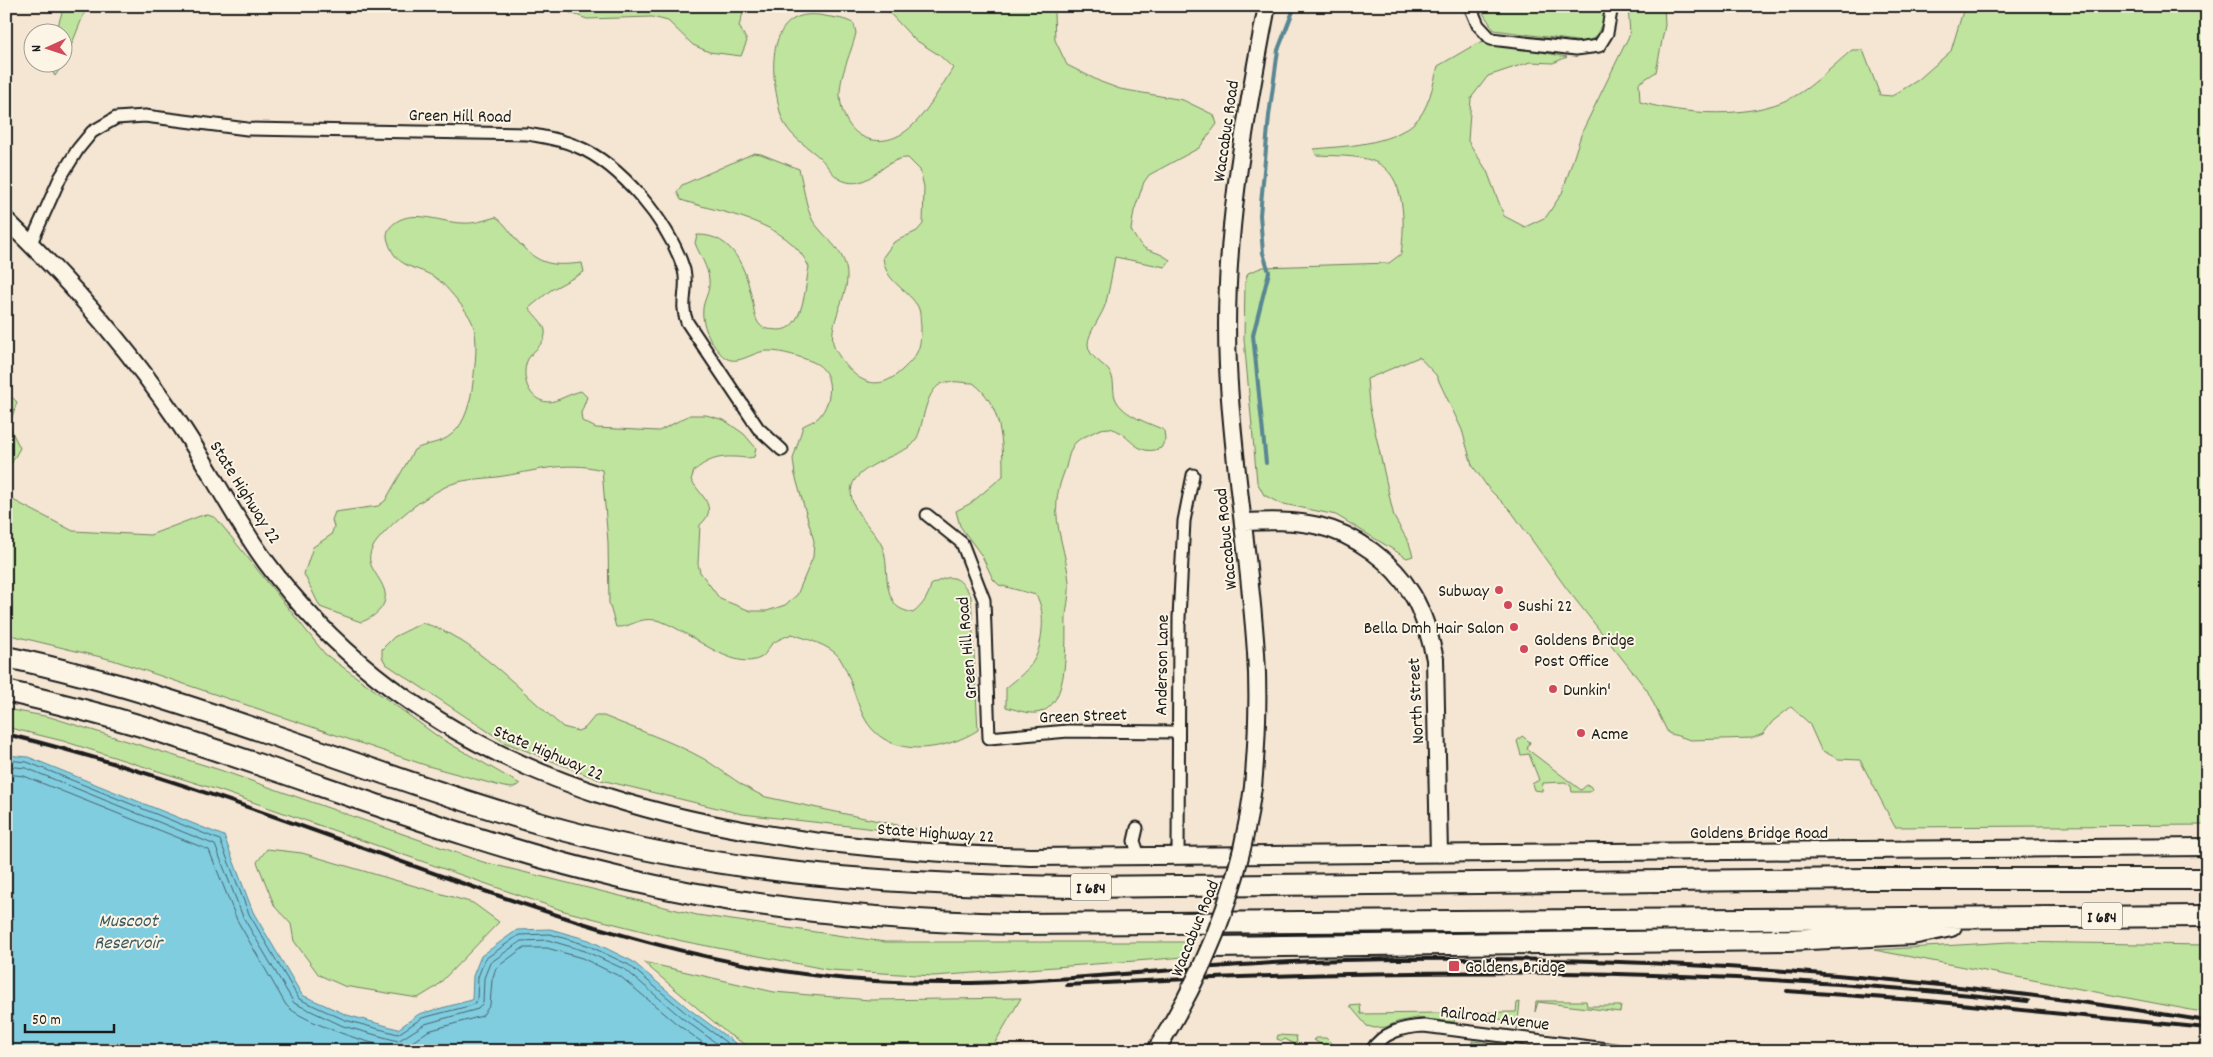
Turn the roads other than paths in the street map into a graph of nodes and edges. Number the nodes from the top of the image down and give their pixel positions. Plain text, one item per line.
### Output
1 (1267, 6) edge
2 (1470, 6) edge
3 (1612, 6) edge
4 (6, 220) edge
5 (31, 244) junction
6 (782, 450) dead end
7 (1193, 475) dead end
8 (927, 514) dead end
9 (1243, 522) junction
10 (6, 658) edge
11 (6, 691) edge
12 (1177, 732) junction
13 (989, 738) joint
14 (1137, 828) dead end
15 (2207, 847) edge
16 (1440, 854) junction
17 (1311, 855) joint
18 (1139, 856) junction
19 (1178, 856) junction
20 (2207, 879) edge
21 (2207, 916) edge
22 (1998, 917) junction
23 (1211, 947) junction
24 (1155, 1051) edge
25 (1371, 1051) edge
26 (1622, 1051) edge

1 - 9 main road, Waccabuc Road
2 - 3 street
4 - 5 main road, State Highway 22
5 - 6 street, Green Hill Road
5 - 18 main road, State Highway 22
7 - 12 street, Anderson Lane
8 - 13 street, Green Hill Road
9 - 16 main road, North Street
9 - 23 main road, Waccabuc Road, bridge
10 - 20 highway, I 684
11 - 22 highway, I 684
12 - 13 street, Green Street
12 - 19 street, Anderson Lane
14 - 18 street
15 - 16 main road, Goldens Bridge Road
16 - 17 main road, Goldens Bridge Road
17 - 19 main road, State Highway 22
18 - 19 main road, State Highway 22
21 - 22 highway, I 684
22 - 23 highway
23 - 24 main road, Waccabuc Road, bridge
25 - 26 street, Railroad Avenue

